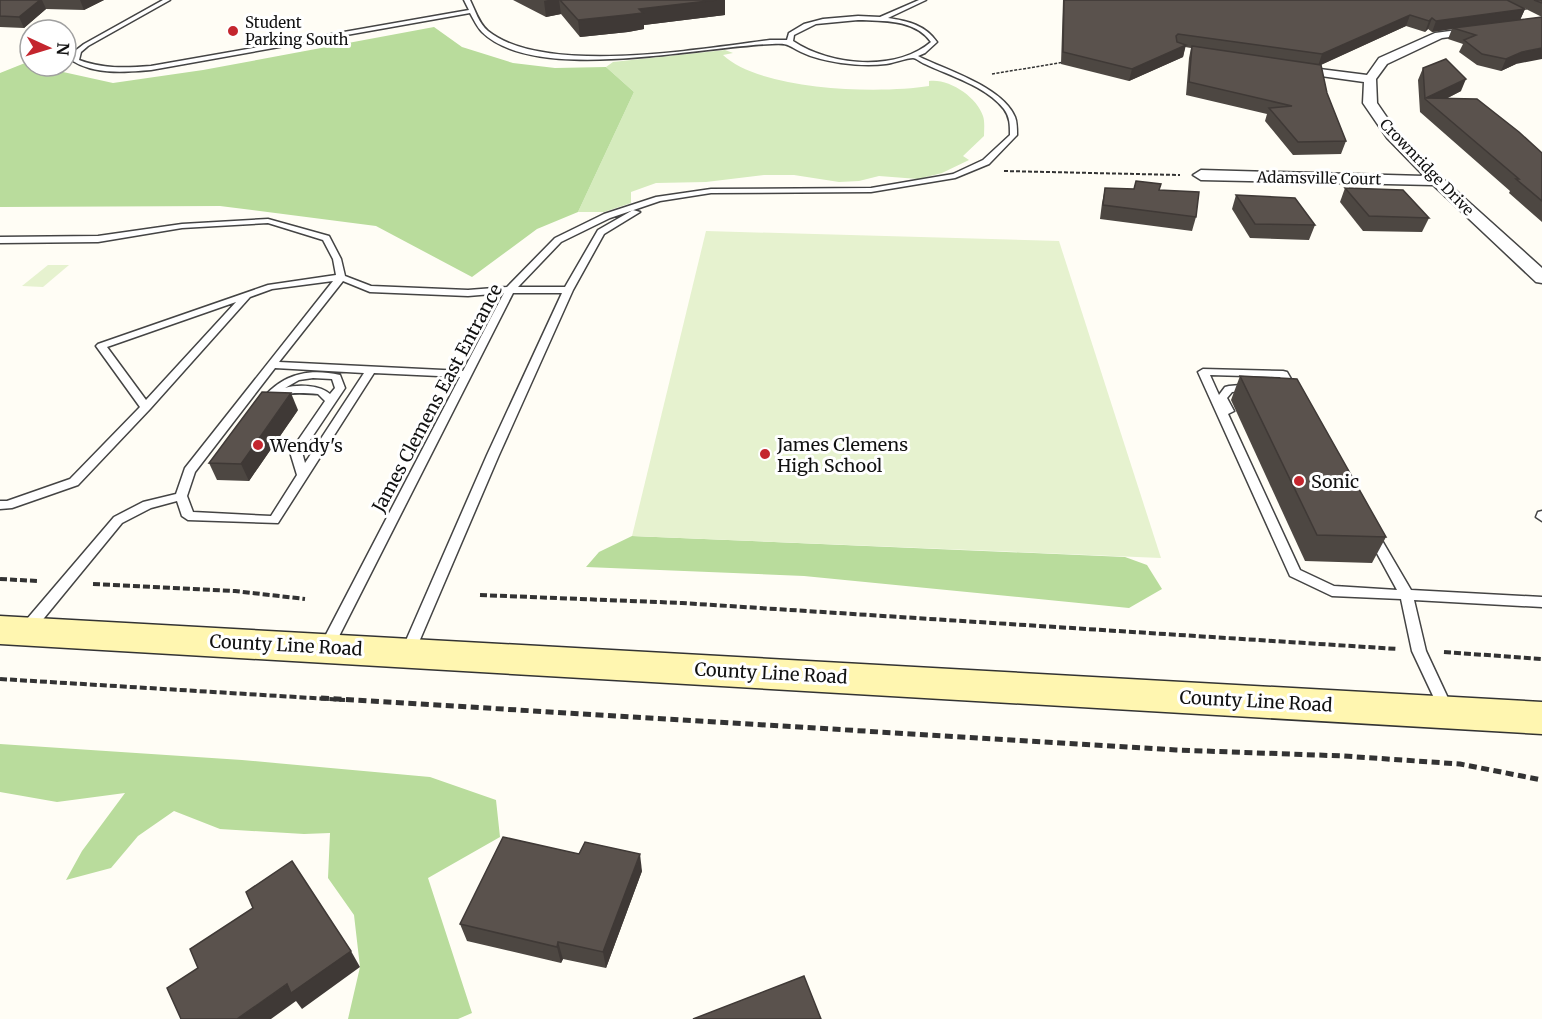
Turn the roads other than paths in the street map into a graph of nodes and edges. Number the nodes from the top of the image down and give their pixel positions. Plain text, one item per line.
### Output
1 (166, 0) edge
2 (467, 0) edge
3 (923, 0) edge
4 (472, 11) junction
5 (1520, 13) edge
6 (881, 19) junction
7 (1540, 22) edge
8 (790, 42) junction
9 (915, 57) junction
10 (1280, 66) edge
11 (1370, 79) junction
12 (1202, 175) road end
13 (1437, 181) junction
14 (659, 199) junction
15 (0, 240) edge
16 (340, 277) junction
17 (1540, 280) edge
18 (510, 290) junction
19 (568, 290) junction
20 (247, 295) junction
21 (272, 365) junction
22 (370, 370) junction
23 (466, 374) junction
24 (1265, 388) edge
25 (1281, 393) edge
26 (270, 396) junction
27 (331, 401) junction
28 (146, 407) junction
29 (257, 413) edge
30 (215, 460) edge
31 (189, 471) junction
32 (303, 475) junction
33 (1251, 476) junction
34 (181, 496) junction
35 (0, 505) edge
36 (1367, 524) edge
37 (1406, 594) junction
38 (1542, 602) edge
39 (13, 630) edge
40 (326, 648) junction
41 (408, 652) junction
42 (1447, 713) junction
43 (1542, 718) edge

1 - 4 lane
2 - 4 lane
3 - 6 lane
4 - 8 lane
5 - 7 street
6 - 8 lane
6 - 9 lane
7 - 11 street
8 - 9 lane
9 - 14 lane, James Clemens East Entrance
10 - 11 street
11 - 13 street, Crownridge Drive
12 - 13 street, Adamsville Court
13 - 17 street, Crownridge Drive
14 - 18 lane, James Clemens East Entrance
14 - 19 lane, James Clemens East Entrance
15 - 16 lane
16 - 18 lane
16 - 20 lane
16 - 21 lane
18 - 19 lane
18 - 23 lane, James Clemens East Entrance
19 - 41 lane, James Clemens East Entrance
20 - 28 lane
20 - 28 lane
21 - 22 lane
21 - 31 lane
22 - 23 lane
22 - 32 lane
23 - 40 lane, James Clemens East Entrance
24 - 33 lane
25 - 33 lane
26 - 27 lane
26 - 27 lane
26 - 29 lane
27 - 32 lane
28 - 35 lane
30 - 31 lane
31 - 34 lane
32 - 34 lane
33 - 37 lane
34 - 39 lane
36 - 37 lane
37 - 38 lane
37 - 42 lane
39 - 40 main road, County Line Road
40 - 41 main road, County Line Road
41 - 42 main road, County Line Road
42 - 43 main road, County Line Road

